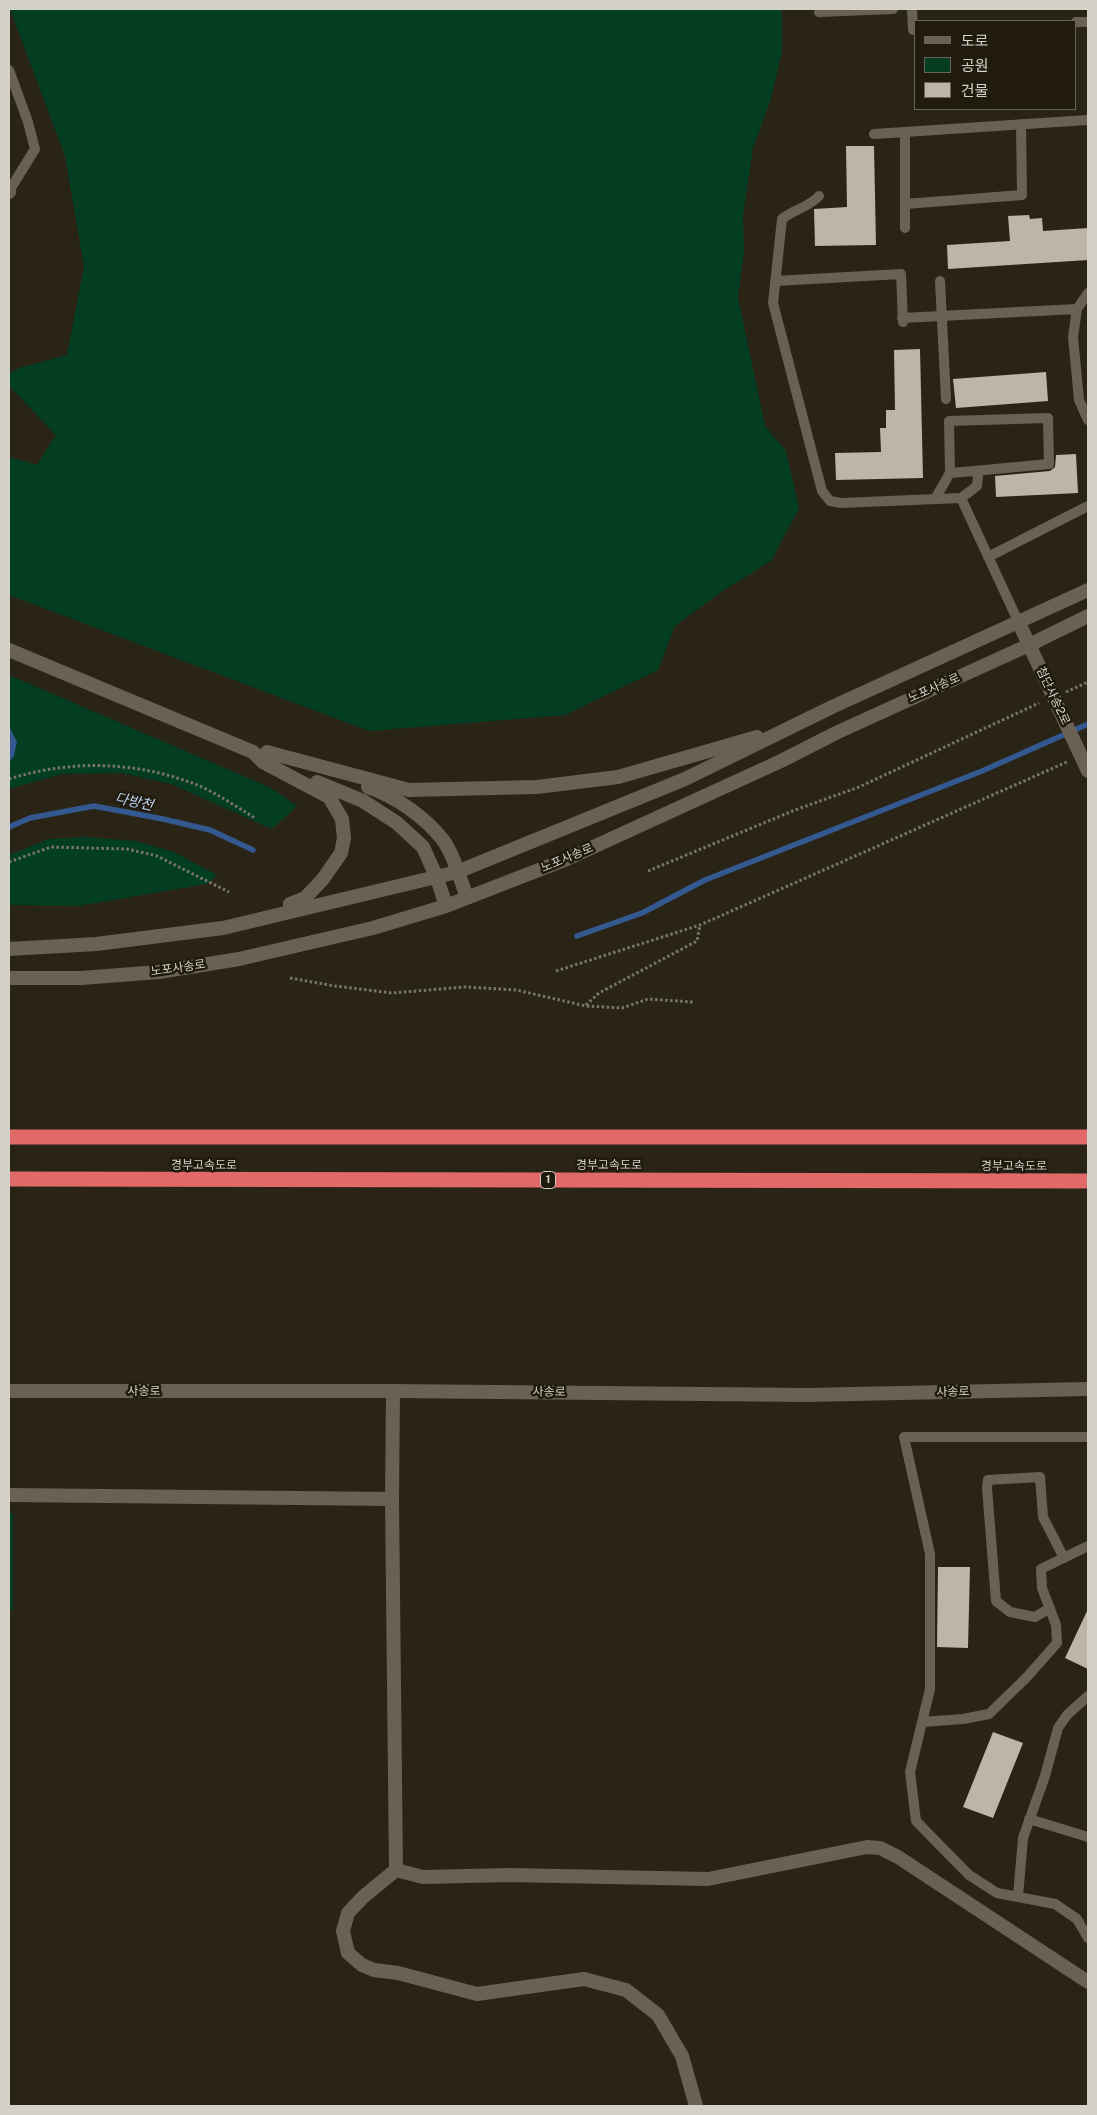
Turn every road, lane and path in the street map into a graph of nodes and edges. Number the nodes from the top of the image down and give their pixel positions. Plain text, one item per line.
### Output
1 (893, 9) edge
2 (912, 9) edge
3 (819, 12) dead end
4 (914, 30) edge
5 (9, 70) edge
6 (1088, 120) edge
7 (1021, 124) junction
8 (904, 132) junction
9 (874, 134) dead end
10 (9, 191) edge
11 (819, 196) dead end
12 (905, 204) junction
13 (905, 228) dead end
14 (775, 281) junction
15 (940, 281) dead end
16 (1088, 293) edge
17 (1077, 309) junction
18 (942, 316) junction
19 (946, 399) dead end
20 (1088, 420) edge
21 (974, 471) junction
22 (950, 473) junction
23 (961, 498) junction
24 (935, 499) junction
25 (1088, 506) edge
26 (988, 556) junction
27 (1088, 590) edge
28 (1088, 616) edge
29 (1018, 621) junction
30 (1029, 645) junction
31 (9, 650) edge
32 (1088, 682) edge
33 (1063, 693) dead end
34 (1046, 700) dead end
35 (793, 726) junction
36 (261, 755) junction
37 (1086, 768) edge
38 (1048, 770) dead end
39 (9, 779) edge
40 (255, 818) dead end
41 (9, 862) edge
42 (648, 870) dead end
43 (457, 872) junction
44 (437, 878) junction
45 (229, 892) dead end
46 (467, 898) junction
47 (446, 906) junction
48 (240, 923) junction
49 (700, 925) junction
50 (9, 948) edge
51 (556, 971) dead end
52 (9, 978) edge
53 (290, 978) dead end
54 (693, 1002) dead end
55 (586, 1006) junction
56 (9, 1137) edge
57 (1088, 1137) edge
58 (9, 1180) edge
59 (1088, 1181) edge
60 (1088, 1389) edge
61 (9, 1391) edge
62 (393, 1391) junction
63 (1088, 1437) edge
64 (9, 1495) edge
65 (392, 1499) junction
66 (1088, 1546) edge
67 (1064, 1558) junction
68 (1050, 1608) junction
69 (1088, 1696) edge
70 (922, 1722) junction
71 (1030, 1818) junction
72 (1088, 1837) edge
73 (396, 1870) junction
74 (1018, 1896) junction
75 (1088, 1938) edge
76 (1088, 1982) edge
77 (696, 2106) edge

1 - 3 lane
2 - 4 lane
5 - 10 lane
6 - 7 lane
7 - 8 lane
7 - 12 lane
8 - 9 lane
8 - 12 lane
11 - 14 lane
12 - 13 lane
14 - 18 lane
14 - 24 lane
15 - 18 lane
16 - 17 lane
17 - 18 lane
17 - 20 lane
18 - 19 lane
21 - 22 lane
21 - 22 lane
21 - 23 lane
22 - 24 lane
23 - 24 lane
23 - 26 lane
25 - 26 lane
26 - 29 lane
27 - 29 main road, 노포사송로
28 - 30 main road, 노포사송로
29 - 30 main road, 첨단사송2로
29 - 35 main road, 노포사송로
30 - 37 main road, 첨단사송2로
30 - 46 main road, 노포사송로
31 - 36 main road
32 - 33 path
34 - 42 path
35 - 36 main road
35 - 43 main road, 노포사송로
36 - 43 main road
36 - 44 main road
36 - 48 main road
38 - 49 path
39 - 40 path
41 - 45 path
43 - 44 main road, 노포사송로
43 - 46 main road
44 - 47 main road
44 - 48 main road, 노포사송로
46 - 47 main road, 노포사송로
47 - 52 main road, 노포사송로
48 - 50 main road, 노포사송로
49 - 51 path
49 - 55 path
53 - 55 path
54 - 55 path
56 - 57 highway
58 - 59 highway, 경부고속도로 / 1
60 - 62 main road, 사송로
61 - 62 main road, 사송로
62 - 65 main road
63 - 70 lane
64 - 65 main road
65 - 73 main road
66 - 67 lane
67 - 68 lane
67 - 68 lane
68 - 70 lane
69 - 71 lane
70 - 74 lane
71 - 72 lane
71 - 74 lane
73 - 76 main road
73 - 77 main road
74 - 75 lane

